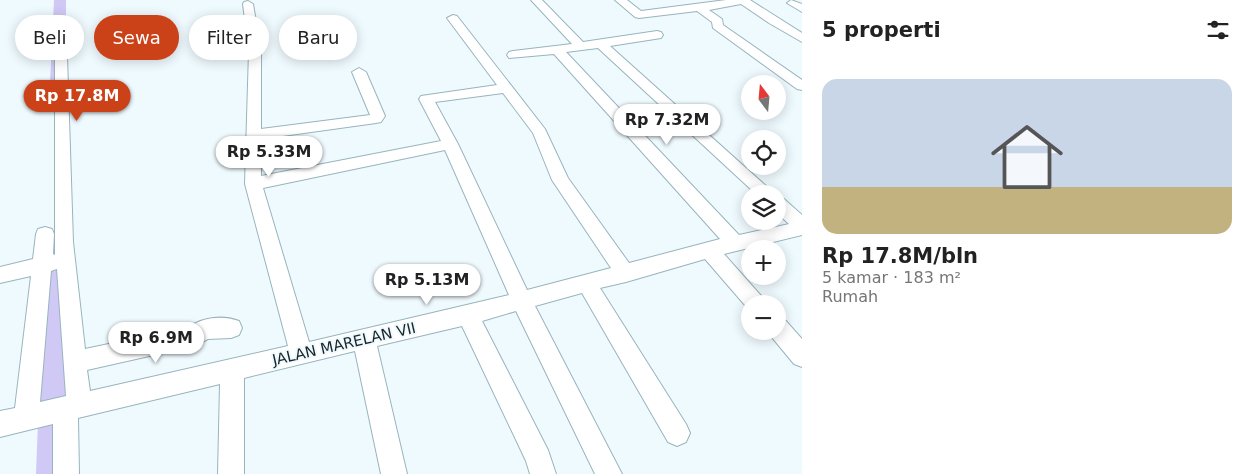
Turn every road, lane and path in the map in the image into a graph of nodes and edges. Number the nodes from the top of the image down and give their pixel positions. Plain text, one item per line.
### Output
1 (536, 0) edge
2 (620, 0) edge
3 (678, 0) edge
4 (743, 0) edge
5 (792, 3) dead end
6 (248, 4) dead end
7 (695, 8) junction
8 (802, 9) edge
9 (639, 15) joint
10 (453, 18) dead end
11 (799, 34) edge
12 (657, 35) dead end
13 (601, 44) junction
14 (580, 46) junction
15 (557, 50) junction
16 (513, 55) dead end
17 (62, 60) edge
18 (359, 72) dead end
19 (802, 86) edge
20 (507, 88) junction
21 (255, 135) junction
22 (450, 144) junction
23 (253, 184) junction
24 (756, 185) edge
25 (786, 212) edge
26 (802, 227) edge
27 (45, 234) dead end
28 (735, 243) junction
29 (709, 250) junction
30 (54, 262) junction
31 (626, 274) junction
32 (0, 275) edge
33 (587, 284) junction
34 (748, 295) edge
35 (522, 301) junction
36 (468, 315) junction
37 (231, 328) dead end
38 (786, 337) edge
39 (364, 339) junction
40 (300, 354) junction
41 (802, 356) edge
42 (75, 362) junction
43 (232, 370) junction
44 (69, 409) junction
45 (29, 418) junction
46 (0, 424) edge
47 (677, 433) dead end
48 (66, 474) edge
49 (231, 474) edge
50 (394, 474) edge
51 (543, 474) edge
52 (609, 474) edge

1 - 14 street
2 - 9 street
3 - 7 street
4 - 7 street
4 - 11 street
5 - 8 street
6 - 21 street
7 - 9 street
7 - 19 street
10 - 20 street
12 - 13 street
13 - 14 street
13 - 24 street
14 - 15 street
15 - 16 street
15 - 28 street
17 - 30 street
18 - 21 street
20 - 22 street
20 - 31 street
21 - 23 street
22 - 23 street
22 - 35 street
23 - 40 street
25 - 26 street
26 - 28 street, JALAN MARELAN VII
27 - 30 street
28 - 29 street, JALAN MARELAN VII
29 - 31 street, JALAN MARELAN VII
29 - 34 street
30 - 32 street
30 - 42 street
30 - 45 street
31 - 33 street, JALAN MARELAN VII
33 - 35 street, JALAN MARELAN VII
33 - 47 street
35 - 36 street, JALAN MARELAN VII
35 - 52 street
36 - 39 street, JALAN MARELAN VII
36 - 51 street
37 - 42 street
38 - 41 street
39 - 40 street, JALAN MARELAN VII
39 - 50 street
40 - 43 street, JALAN MARELAN VII
42 - 44 street
43 - 44 street, JALAN MARELAN VII
43 - 49 street
44 - 45 street, JALAN MARELAN VII
44 - 48 street
45 - 46 street, JALAN MARELAN VII

